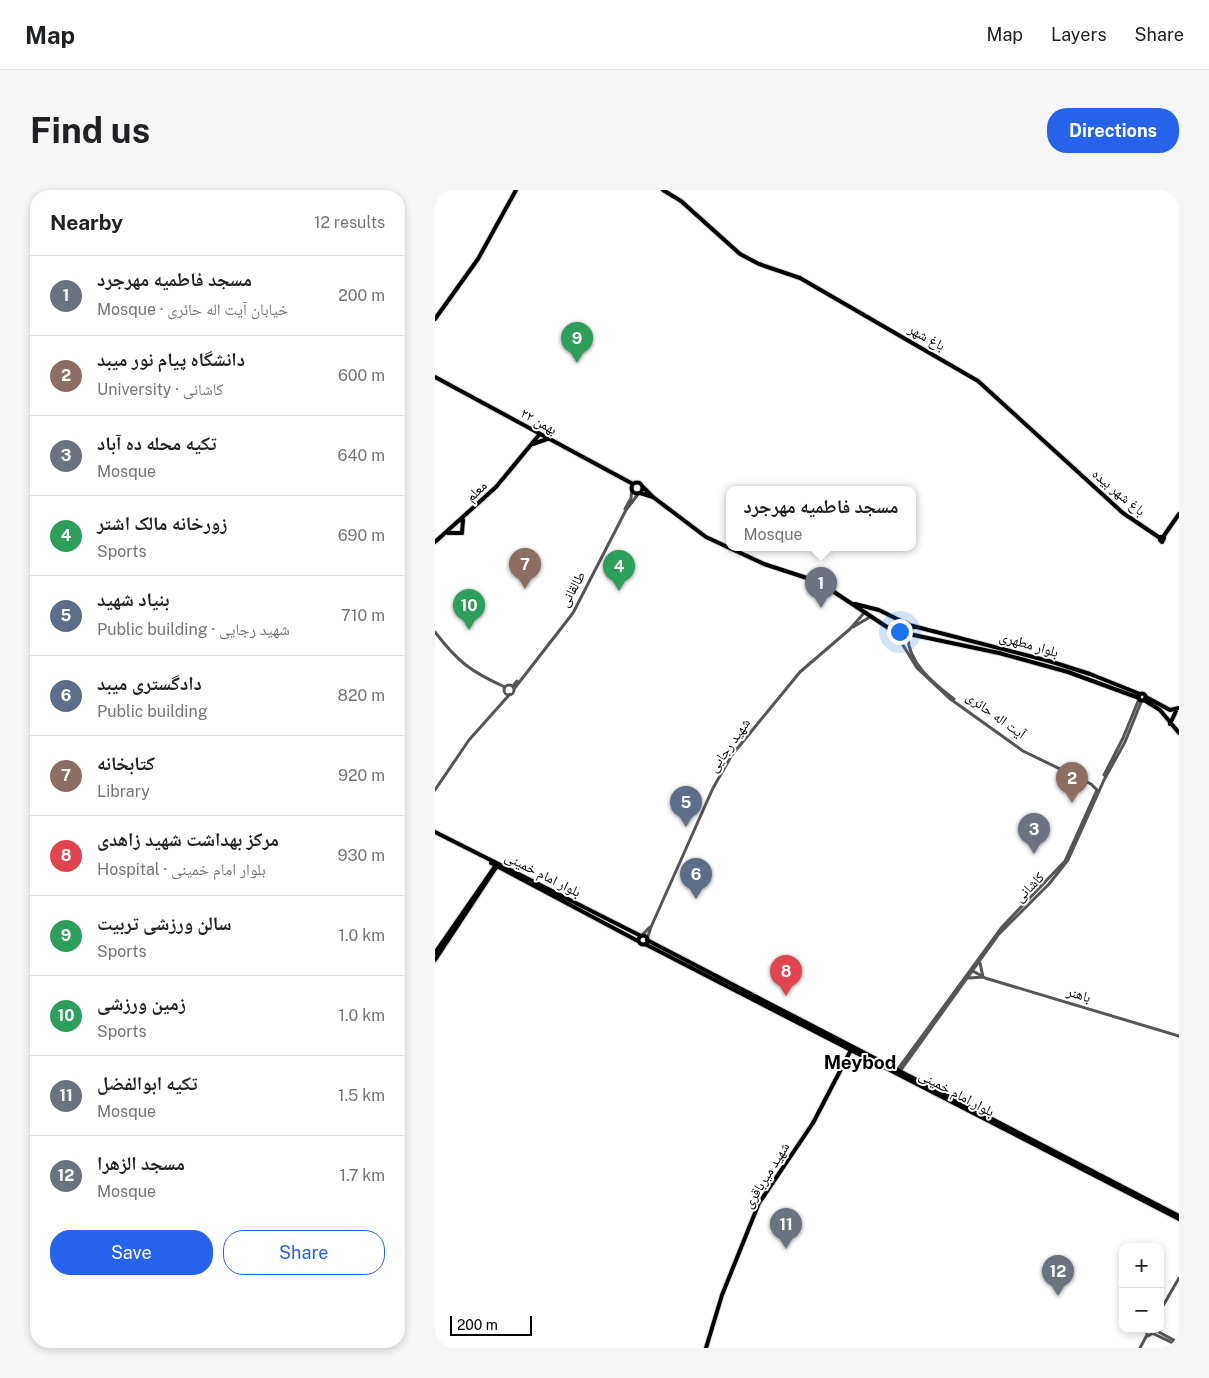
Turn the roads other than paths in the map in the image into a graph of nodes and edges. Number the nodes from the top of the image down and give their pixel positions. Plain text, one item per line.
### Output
1 (516, 190) edge
2 (663, 190) edge
3 (435, 319) edge
4 (435, 377) edge
5 (532, 430) junction
6 (540, 435) junction
7 (547, 439) junction
8 (532, 445) junction
9 (1065, 460) joint
10 (633, 486) junction
11 (643, 486) junction
12 (639, 493) junction
13 (653, 497) junction
14 (1179, 514) edge
15 (464, 518) junction
16 (445, 534) junction
17 (435, 542) edge
18 (726, 546) edge
19 (737, 551) edge
20 (853, 604) junction
21 (575, 607) junction
22 (868, 608) junction
23 (864, 613) junction
24 (870, 617) junction
25 (892, 618) junction
26 (903, 622) junction
27 (909, 625) junction
28 (888, 627) junction
29 (850, 628) junction
30 (435, 632) edge
31 (897, 635) junction
32 (909, 635) junction
33 (963, 638) junction
34 (961, 645) junction
35 (1027, 658) junction
36 (505, 687) junction
37 (513, 688) junction
38 (510, 694) junction
39 (1142, 698) junction
40 (1177, 710) edge
41 (1170, 724) junction
42 (1179, 733) edge
43 (1103, 780) junction
44 (1099, 785) junction
45 (435, 790) edge
46 (1097, 792) junction
47 (435, 833) edge
48 (489, 862) junction
49 (497, 865) junction
50 (503, 869) junction
51 (493, 871) junction
52 (651, 927) junction
53 (453, 930) junction
54 (640, 938) junction
55 (647, 941) junction
56 (435, 953) edge
57 (981, 955) junction
58 (435, 960) edge
59 (980, 960) junction
60 (973, 970) junction
61 (983, 977) junction
62 (963, 981) junction
63 (1179, 1036) edge
64 (846, 1048) junction
65 (852, 1048) junction
66 (860, 1055) junction
67 (847, 1058) junction
68 (899, 1071) junction
69 (1179, 1218) edge
70 (1179, 1278) edge
71 (1164, 1304) edge
72 (1150, 1333) edge
73 (1158, 1333) edge
74 (1147, 1335) joint
75 (1179, 1344) edge
76 (706, 1348) edge
77 (1140, 1348) edge

1 - 3 main road
2 - 9 main road, باغ شهر
4 - 5 main road, ۲۲ بهمن
5 - 6 main road, ۲۲ بهمن
5 - 8 main road
6 - 7 main road, ۲۲ بهمن
6 - 8 main road, معلم
7 - 8 main road
7 - 10 main road, ۲۲ بهمن
8 - 15 main road, معلم
9 - 14 main road, باغ شهر بیده
10 - 11 main road
10 - 12 main road
10 - 21 street, طالقانی
11 - 12 main road
11 - 13 main road
12 - 13 main road
12 - 21 street, طالقانی
13 - 18 main road
15 - 16 main road, معلم
15 - 16 main road
16 - 17 main road, معلم
19 - 20 main road
20 - 22 main road
20 - 23 main road, آیت اله حائری
21 - 37 street, طالقانی
22 - 23 main road
22 - 25 main road
23 - 24 main road, آیت اله حائری
23 - 29 street
24 - 28 main road, آیت اله حائری
24 - 29 street
25 - 26 main road
25 - 28 main road
26 - 27 main road
26 - 31 main road
27 - 32 main road
27 - 33 main road, بلوار مطهری
28 - 31 main road, آیت اله حائری
29 - 52 street, شهید رجایی
30 - 36 street
31 - 32 main road
31 - 46 street, آیت اله حائری
32 - 34 main road, بلوار مطهری
32 - 44 street, آیت اله حائری
33 - 34 main road
33 - 35 main road, بلوار مطهری
34 - 35 main road, بلوار مطهری
35 - 39 main road, بلوار مطهری
36 - 37 street
36 - 38 street
37 - 38 street, طالقانی
38 - 45 street, طالقانی
39 - 40 main road, بلوار مطهری
39 - 41 main road, بلوار مطهری
39 - 43 street, کاشانی
39 - 44 street, کاشانی
40 - 41 main road
41 - 42 main road, بلوار مطهری
43 - 44 street
43 - 46 street, کاشانی
44 - 46 street, کاشانی
46 - 57 street, کاشانی
46 - 59 street, کاشانی
47 - 48 main road, بلوار امام خمینی
47 - 49 main road, بلوار امام خمینی
48 - 49 main road, بلوار امام خمینی
48 - 51 main road
49 - 50 main road, بلوار امام خمینی
49 - 51 main road
49 - 54 main road, بلوار امام خمینی
50 - 51 main road
50 - 54 main road, بلوار امام خمینی
51 - 53 main road
52 - 54 street
52 - 55 street, شهید رجایی
53 - 56 main road
53 - 58 main road
54 - 55 main road
55 - 64 main road, بلوار امام خمینی
55 - 65 main road, بلوار امام خمینی
57 - 59 street
57 - 62 street, کاشانی
59 - 60 street, کاشانی
59 - 61 street
60 - 61 street, باهنر
60 - 62 street, کاشانی
61 - 62 street
61 - 63 street, باهنر
62 - 68 street, کاشانی
64 - 65 main road, بلوار امام خمینی
64 - 67 main road
65 - 66 main road, بلوار امام خمینی
65 - 67 main road, شهید میرباقری
65 - 68 main road, بلوار امام خمینی
66 - 67 main road
66 - 68 main road, بلوار امام خمینی
67 - 76 main road, شهید میرباقری
68 - 69 main road, بلوار امام خمینی
70 - 71 street
72 - 74 street
73 - 75 street
74 - 77 street

